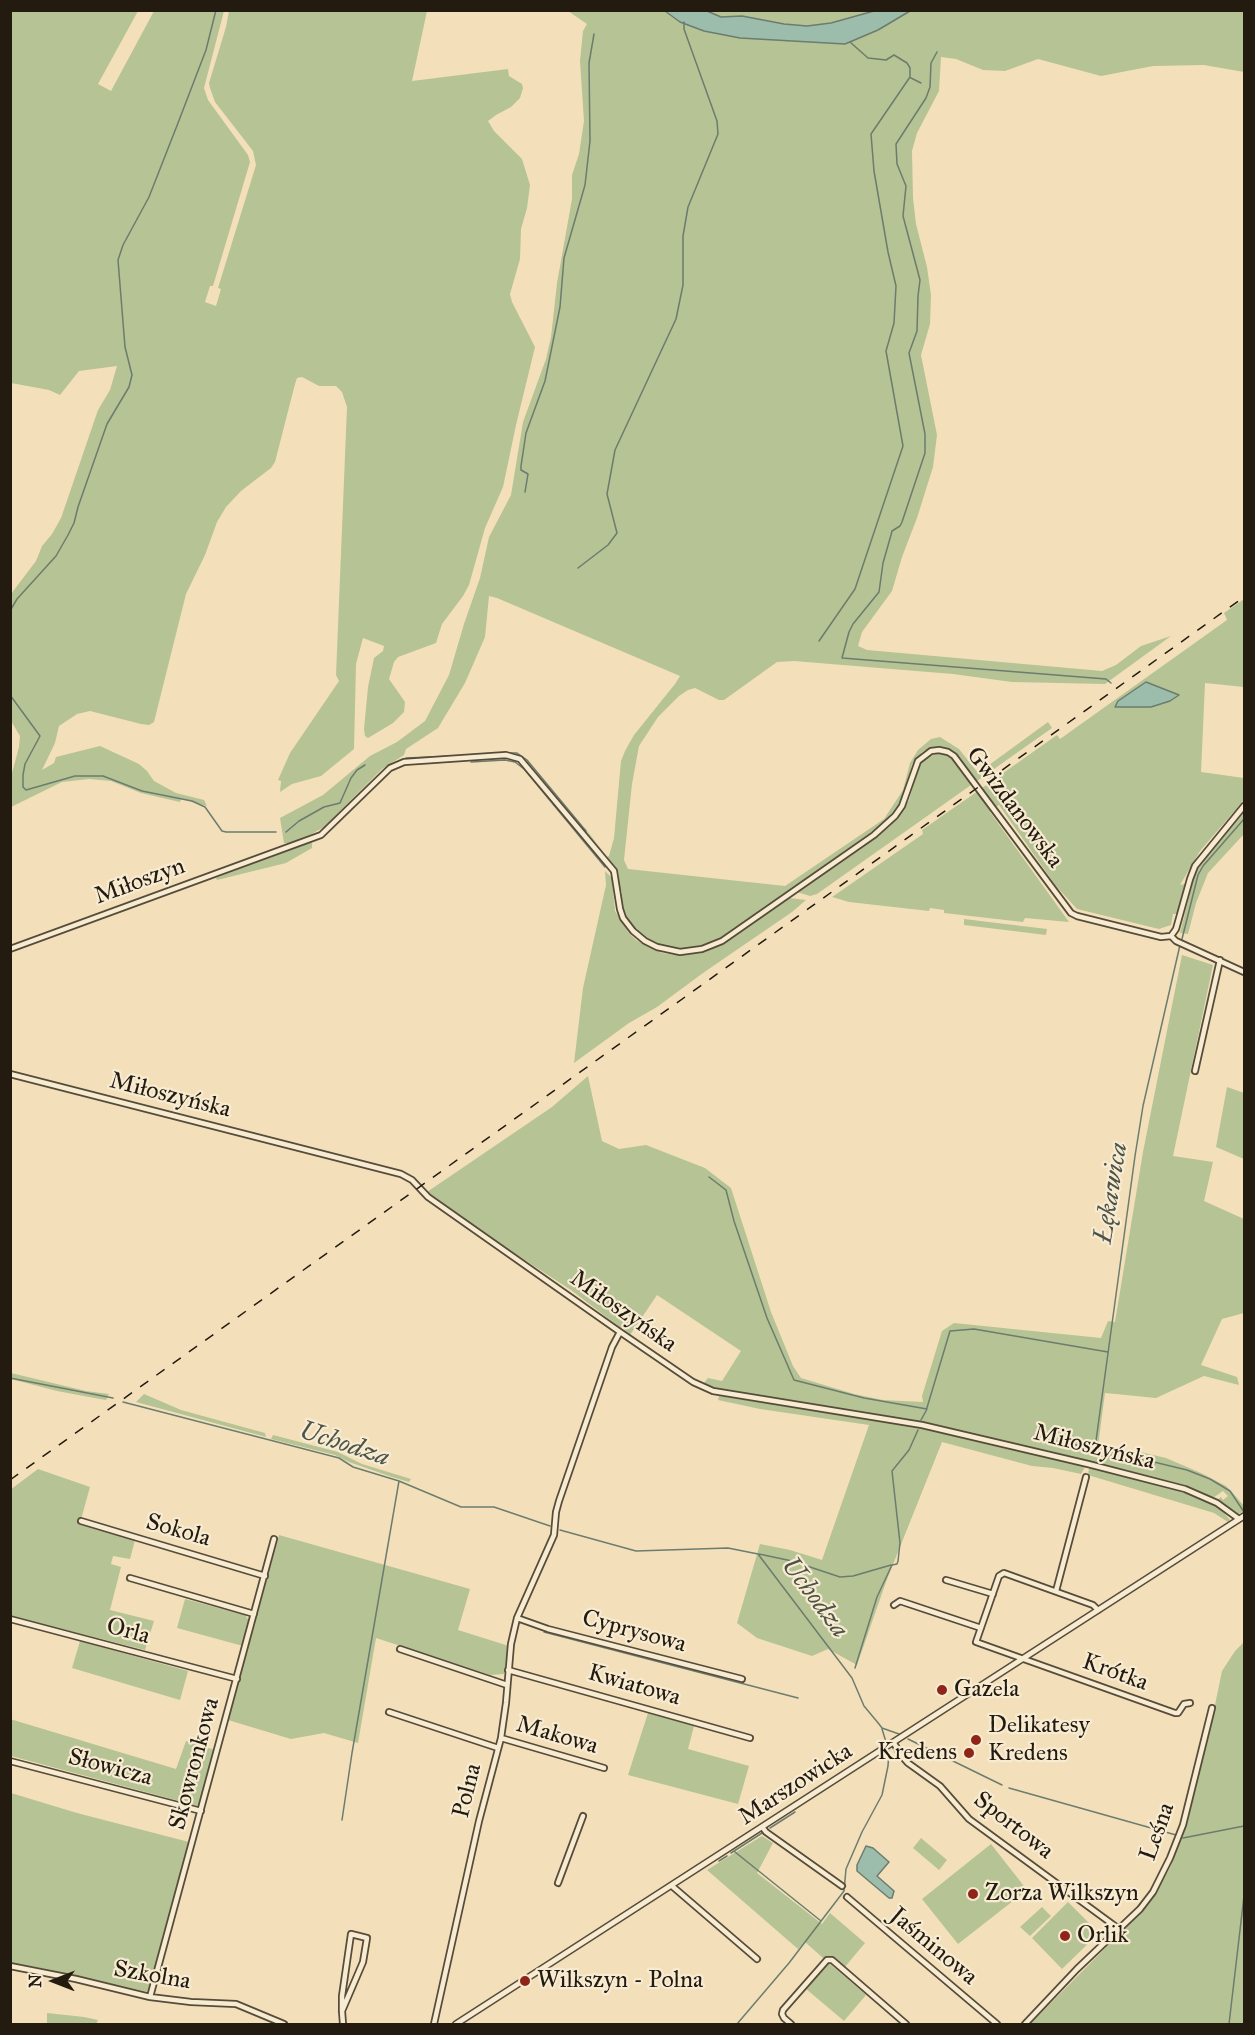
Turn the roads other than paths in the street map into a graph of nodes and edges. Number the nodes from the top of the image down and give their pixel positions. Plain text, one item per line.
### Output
1 (1245, 806) edge
2 (614, 871) joint
3 (1171, 936) junction
4 (10, 949) edge
5 (1220, 960) junction
6 (1245, 972) edge
7 (1195, 1071) dead end
8 (10, 1074) edge
9 (620, 1332) junction
10 (1086, 1476) dead end
11 (1242, 1517) edge
12 (81, 1521) dead end
13 (274, 1539) dead end
14 (265, 1575) junction
15 (130, 1578) dead end
16 (946, 1580) dead end
17 (1056, 1591) junction
18 (993, 1594) junction
19 (894, 1605) dead end
20 (1098, 1610) junction
21 (254, 1614) junction
22 (517, 1618) junction
23 (10, 1619) edge
24 (981, 1628) junction
25 (400, 1649) dead end
26 (1023, 1659) junction
27 (508, 1670) junction
28 (237, 1679) junction
29 (742, 1679) dead end
30 (507, 1685) junction
31 (1190, 1703) dead end
32 (1212, 1708) dead end
33 (388, 1712) dead end
34 (501, 1738) junction
35 (750, 1738) dead end
36 (894, 1743) junction
37 (498, 1748) junction
38 (10, 1761) edge
39 (604, 1768) dead end
40 (201, 1811) junction
41 (583, 1816) dead end
42 (762, 1828) junction
43 (558, 1883) dead end
44 (672, 1886) junction
45 (842, 1886) dead end
46 (847, 1897) dead end
47 (1119, 1929) junction
48 (757, 1959) dead end
49 (10, 1966) edge
50 (150, 1997) junction
51 (342, 2011) junction
52 (284, 2025) edge
53 (343, 2025) edge
54 (434, 2025) edge
55 (456, 2025) edge
56 (791, 2025) edge
57 (906, 2025) edge
58 (997, 2025) edge
59 (1025, 2025) edge

1 - 3 street
2 - 3 street, Gwizdanowska
2 - 4 street, Miłoszyn
3 - 5 street
5 - 6 street
5 - 7 street
8 - 9 street, Miłoszyńska
9 - 11 street, Miłoszyńska
9 - 22 street, Polna
10 - 17 street
11 - 20 street, Marszowicka
12 - 14 street, Sokola
13 - 14 street, Skowronkowa
14 - 21 street, Skowronkowa
15 - 21 street
16 - 18 street
17 - 18 street
17 - 20 street
18 - 24 street
19 - 24 street
20 - 26 street, Marszowicka
21 - 28 street, Skowronkowa
22 - 27 street, Polna
22 - 29 street, Cyprysowa
23 - 28 street, Orla
24 - 26 street
25 - 30 street
26 - 31 street, Krótka
26 - 36 street, Marszowicka
27 - 30 street, Polna
27 - 35 street, Kwiatowa
28 - 40 street, Skowronkowa
30 - 34 street, Polna
32 - 47 street, Leśna
33 - 37 street
34 - 37 street, Polna
34 - 39 street, Makowa
36 - 42 street, Marszowicka
36 - 47 street, Sportowa
37 - 54 street, Polna
38 - 40 street, Słowicza
40 - 50 street, Skowronkowa
41 - 43 street
42 - 44 street, Marszowicka
42 - 45 street
44 - 48 street
44 - 55 street, Marszowicka
46 - 58 street, Jaśminowa
47 - 59 street, Leśna
49 - 50 street, Szkolna
50 - 52 street, Szkolna
51 - 51 street
51 - 53 street
56 - 57 street

